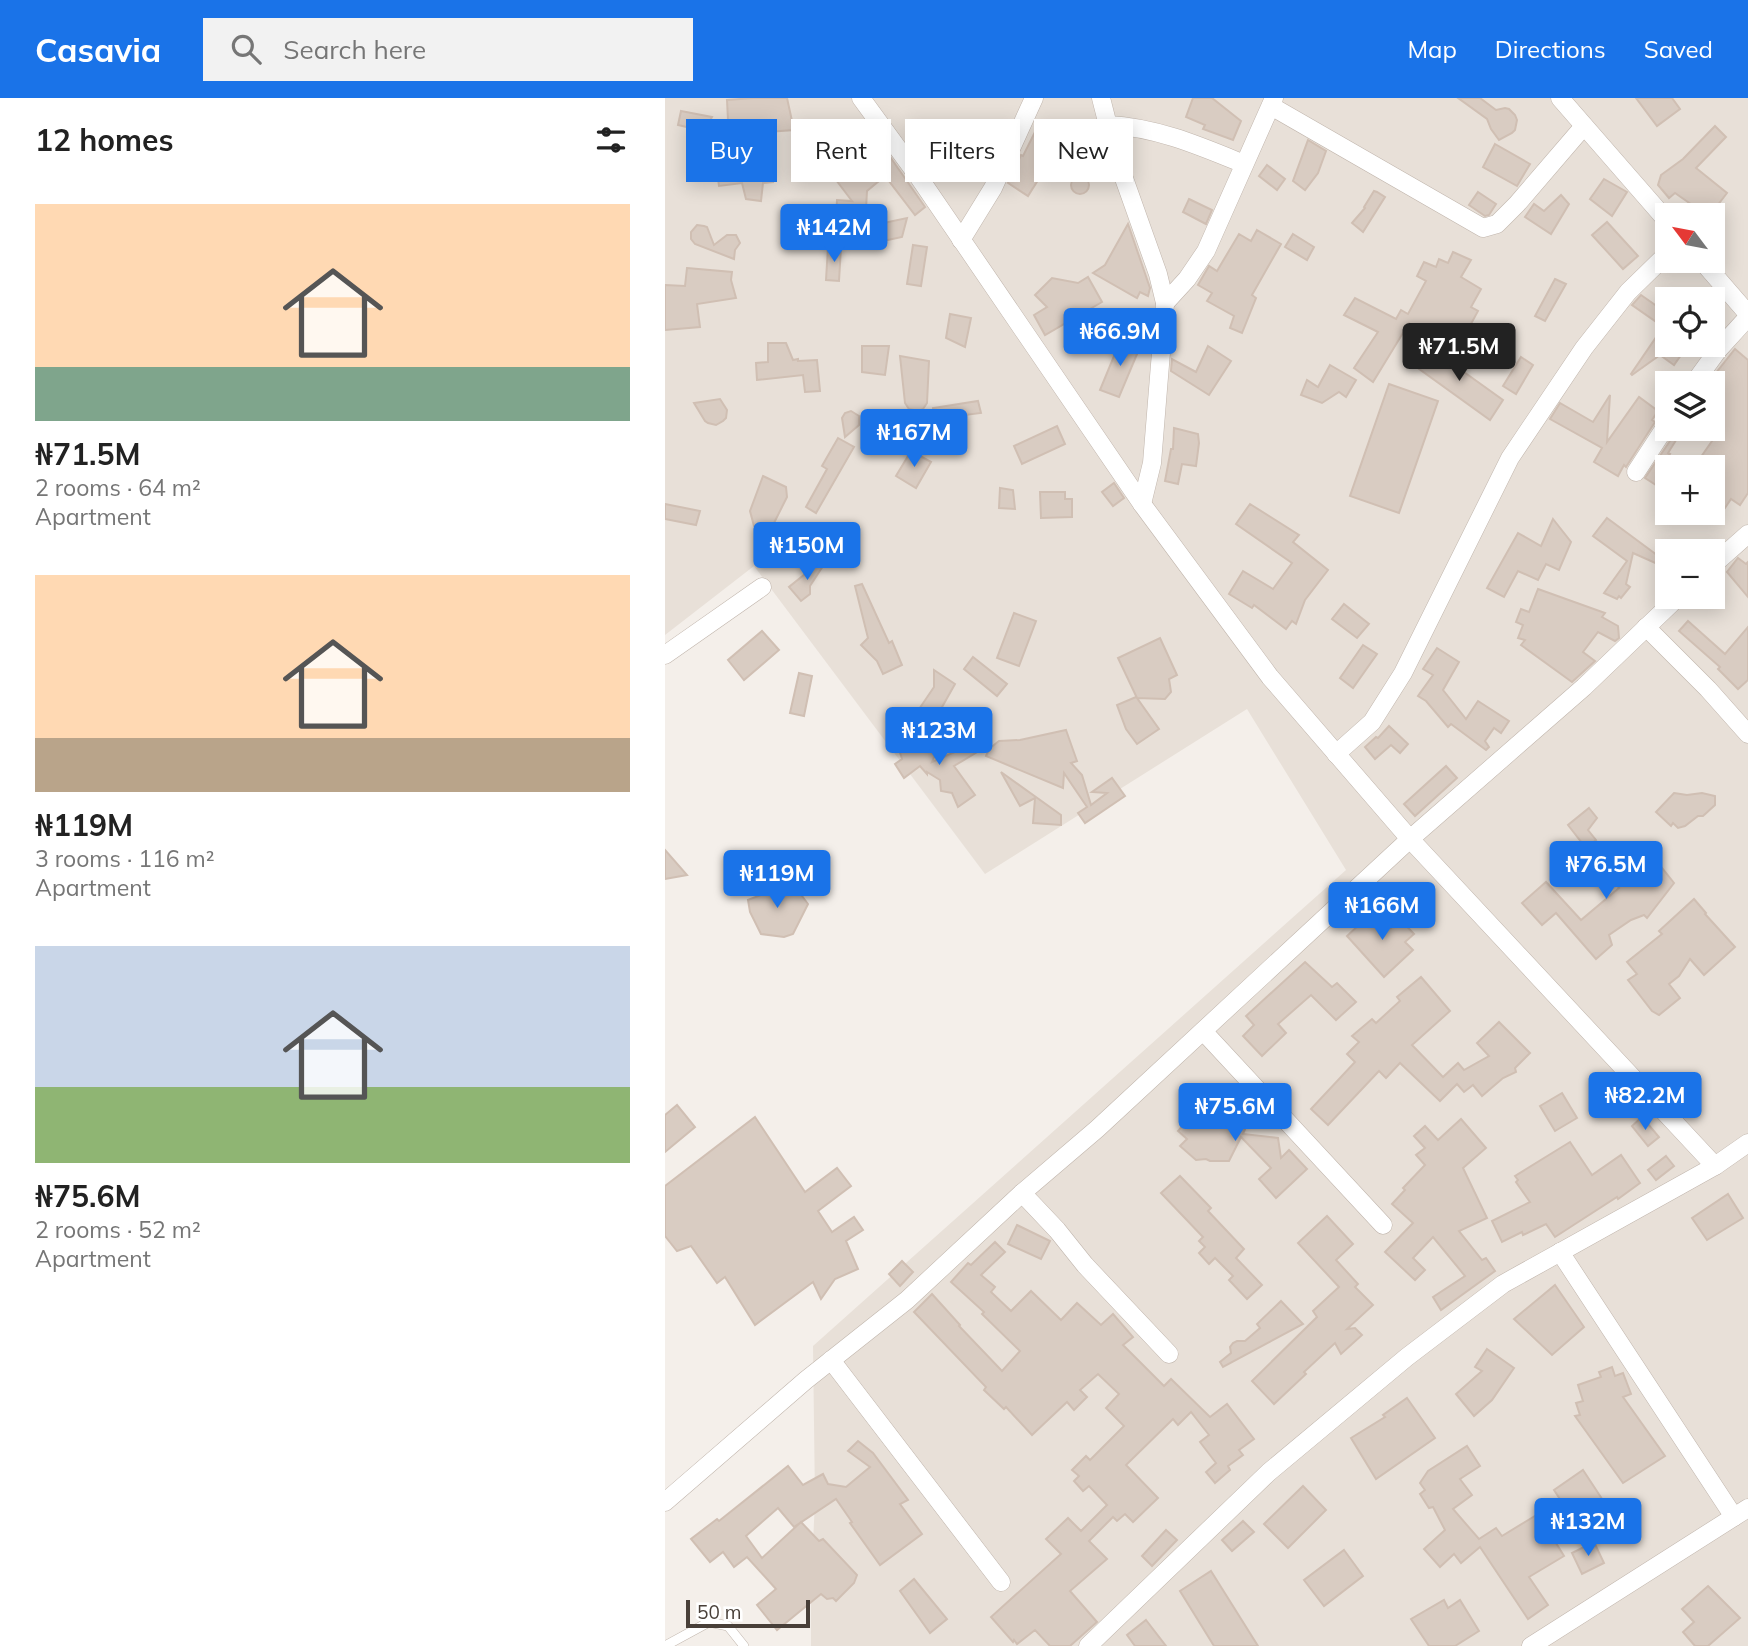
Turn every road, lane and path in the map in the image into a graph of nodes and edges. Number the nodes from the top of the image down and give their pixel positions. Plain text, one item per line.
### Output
1 (861, 98) edge
2 (1034, 98) edge
3 (1101, 98) edge
4 (1560, 98) edge
5 (1272, 102) edge
6 (1106, 119) edge
7 (1133, 126) edge
8 (1584, 126) junction
9 (1244, 164) junction
10 (1125, 182) edge
11 (1655, 207) edge
12 (961, 240) junction
13 (1655, 266) edge
14 (1712, 273) edge
15 (1165, 303) junction
16 (1748, 316) edge
17 (1703, 371) edge
18 (1656, 441) edge
19 (1636, 472) dead end
20 (1142, 504) junction
21 (1748, 534) edge
22 (1725, 554) edge
23 (762, 587) dead end
24 (1665, 609) edge
25 (1646, 626) junction
26 (665, 656) edge
27 (1748, 734) edge
28 (1336, 754) junction
29 (1410, 839) junction
30 (1203, 1031) junction
31 (1748, 1143) edge
32 (1715, 1167) junction
33 (1022, 1193) junction
34 (1383, 1225) dead end
35 (1560, 1252) junction
36 (1169, 1354) dead end
37 (831, 1360) junction
38 (665, 1502) edge
39 (1741, 1512) edge
40 (1001, 1582) dead end
41 (665, 1646) edge
42 (744, 1646) edge
43 (1089, 1646) edge
44 (1531, 1646) edge

1 - 12 street
2 - 12 street
3 - 6 street
4 - 8 street
5 - 8 street
5 - 9 street
7 - 9 street
8 - 11 street
9 - 15 street
10 - 15 street
12 - 20 street
13 - 28 street
14 - 16 street
15 - 20 street
16 - 17 street
18 - 19 street
20 - 28 street
21 - 22 street
23 - 26 street
24 - 25 street
25 - 27 street
25 - 29 street
28 - 29 street
29 - 30 street
29 - 32 street
30 - 33 street
30 - 34 street
31 - 32 street
32 - 35 street
33 - 36 street
33 - 37 street
35 - 39 street
35 - 43 street
37 - 38 street
37 - 40 street
39 - 44 street
41 - 42 lane

